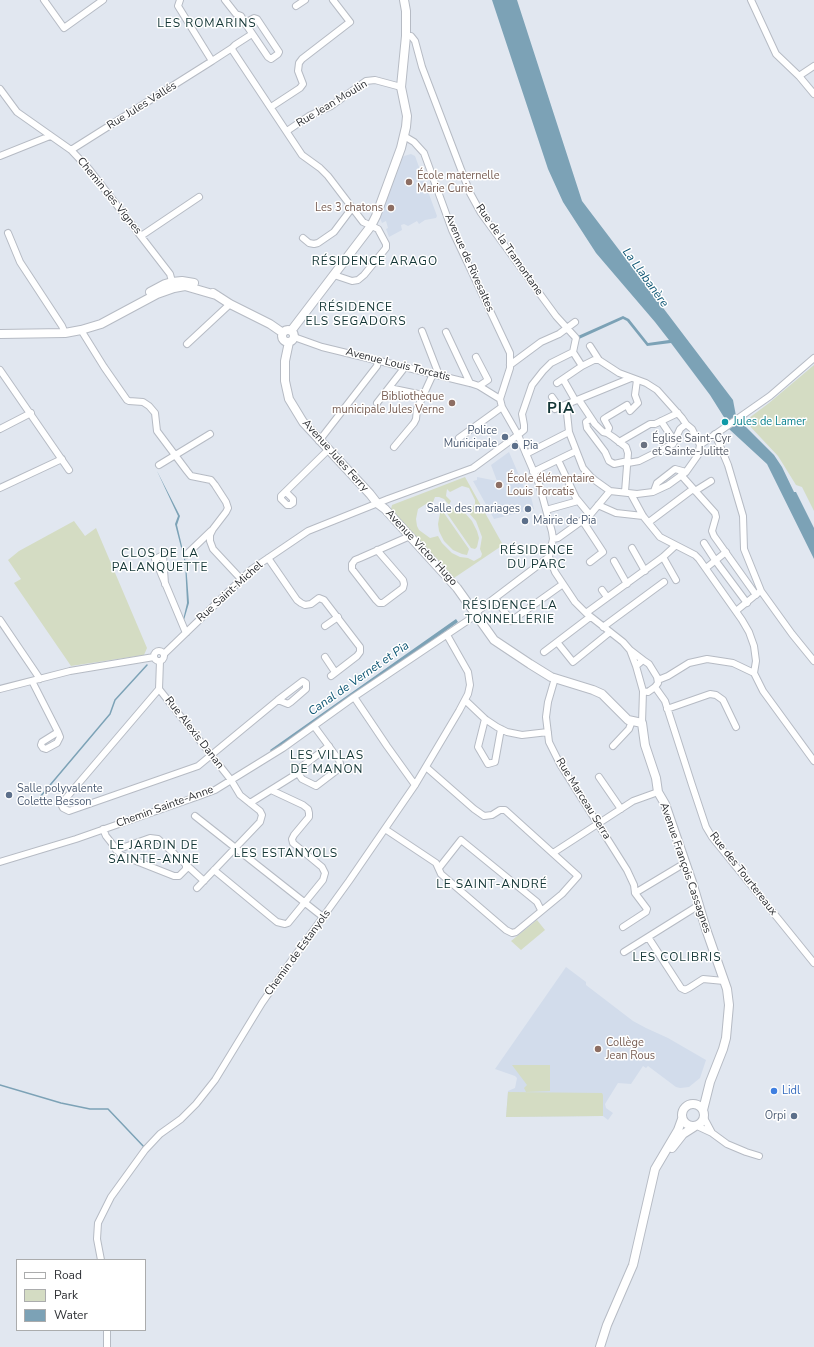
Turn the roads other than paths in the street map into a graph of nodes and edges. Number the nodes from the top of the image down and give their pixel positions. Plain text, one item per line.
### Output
1 (44, 0) edge
2 (103, 0) edge
3 (180, 0) edge
4 (225, 0) edge
5 (305, 0) edge
6 (333, 0) edge
7 (404, 0) edge
8 (751, 0) edge
9 (296, 6) dead end
10 (245, 23) junction
11 (252, 34) junction
12 (406, 36) junction
13 (232, 48) junction
14 (212, 61) junction
15 (814, 66) edge
16 (800, 76) junction
17 (402, 87) junction
18 (0, 89) edge
19 (814, 94) edge
20 (271, 107) junction
21 (287, 131) junction
22 (50, 136) junction
23 (404, 136) junction
24 (71, 150) junction
25 (0, 156) edge
26 (200, 196) dead end
27 (352, 208) junction
28 (371, 226) junction
29 (8, 234) dead end
30 (141, 236) junction
31 (302, 238) dead end
32 (334, 275) junction
33 (173, 285) junction
34 (230, 304) junction
35 (575, 322) dead end
36 (568, 328) junction
37 (81, 330) junction
38 (422, 331) dead end
39 (446, 332) dead end
40 (65, 333) junction
41 (0, 334) edge
42 (288, 336) junction
43 (187, 344) dead end
44 (590, 346) dead end
45 (573, 352) junction
46 (476, 357) dead end
47 (814, 358) edge
48 (378, 360) junction
49 (599, 360) junction
50 (582, 366) junction
51 (405, 367) junction
52 (510, 367) junction
53 (0, 370) edge
54 (436, 375) junction
55 (562, 379) junction
56 (634, 379) junction
57 (470, 383) junction
58 (557, 383) dead end
59 (479, 386) junction
60 (389, 388) junction
61 (423, 395) junction
62 (551, 397) dead end
63 (500, 399) junction
64 (574, 401) junction
65 (377, 403) dead end
66 (502, 407) junction
67 (31, 413) junction
68 (678, 413) junction
69 (592, 418) junction
70 (661, 421) junction
71 (686, 424) junction
72 (0, 429) edge
73 (569, 432) junction
74 (608, 433) junction
75 (210, 434) dead end
76 (715, 434) junction
77 (518, 435) junction
78 (459, 438) dead end
79 (319, 441) junction
80 (621, 441) junction
81 (675, 441) junction
82 (700, 445) junction
83 (394, 447) dead end
84 (328, 450) junction
85 (576, 451) junction
86 (526, 454) junction
87 (175, 456) junction
88 (62, 459) junction
89 (558, 460) junction
90 (628, 462) junction
91 (159, 465) dead end
92 (69, 470) dead end
93 (533, 472) junction
94 (684, 474) junction
95 (711, 480) dead end
96 (0, 488) edge
97 (694, 490) junction
98 (610, 491) junction
99 (654, 491) junction
100 (286, 492) dead end
101 (628, 493) junction
102 (578, 501) junction
103 (377, 503) junction
104 (598, 505) junction
105 (546, 510) junction
106 (590, 515) junction
107 (643, 516) junction
108 (582, 520) junction
109 (649, 522) junction
110 (213, 529) junction
111 (410, 536) junction
112 (553, 539) junction
113 (704, 544) dead end
114 (675, 546) junction
115 (632, 548) dead end
116 (377, 550) junction
117 (726, 552) junction
118 (186, 555) dead end
119 (549, 557) junction
120 (663, 557) junction
121 (268, 558) junction
122 (715, 560) junction
123 (614, 561) dead end
124 (590, 562) dead end
125 (706, 568) junction
126 (645, 571) junction
127 (241, 579) junction
128 (676, 580) dead end
129 (664, 582) dead end
130 (165, 584) dead end
131 (563, 584) junction
132 (627, 584) junction
133 (602, 590) dead end
134 (759, 593) junction
135 (607, 597) junction
136 (495, 598) junction
137 (747, 603) junction
138 (736, 611) junction
139 (588, 615) junction
140 (476, 616) junction
141 (338, 617) junction
142 (0, 620) edge
143 (325, 626) dead end
144 (603, 627) junction
145 (610, 632) junction
146 (186, 633) junction
147 (447, 635) junction
148 (557, 642) junction
149 (630, 650) junction
150 (544, 652) dead end
151 (164, 654) junction
152 (154, 657) junction
153 (324, 657) dead end
154 (643, 660) junction
155 (814, 660) edge
156 (160, 661) junction
157 (636, 666) junction
158 (754, 673) junction
159 (555, 678) junction
160 (40, 679) junction
161 (658, 680) junction
162 (32, 682) junction
163 (656, 687) junction
164 (0, 689) edge
165 (159, 689) junction
166 (643, 691) junction
167 (354, 697) junction
168 (278, 700) junction
169 (465, 700) junction
170 (667, 709) junction
171 (485, 719) junction
172 (632, 721) junction
173 (642, 723) junction
174 (314, 726) junction
175 (736, 727) dead end
176 (501, 729) junction
177 (58, 732) dead end
178 (548, 732) junction
179 (329, 746) junction
180 (613, 746) dead end
181 (211, 755) junction
182 (814, 761) edge
183 (426, 767) junction
184 (298, 773) junction
185 (599, 776) dead end
186 (231, 780) junction
187 (415, 785) junction
188 (271, 790) junction
189 (658, 792) junction
190 (250, 803) junction
191 (621, 808) junction
192 (195, 816) dead end
193 (598, 824) junction
194 (103, 829) junction
195 (385, 829) junction
196 (236, 848) junction
197 (116, 850) junction
198 (553, 853) junction
199 (0, 862) edge
200 (685, 863) junction
201 (186, 865) junction
202 (439, 868) junction
203 (214, 870) junction
204 (204, 881) junction
205 (197, 888) dead end
206 (635, 892) junction
207 (305, 902) junction
208 (698, 903) junction
209 (541, 910) junction
210 (323, 917) junction
211 (623, 927) dead end
212 (648, 938) junction
213 (624, 952) dead end
214 (814, 963) edge
215 (724, 981) junction
216 (710, 1082) junction
217 (693, 1104) junction
218 (704, 1114) junction
219 (682, 1119) junction
220 (696, 1126) junction
221 (712, 1133) junction
222 (759, 1156) dead end
223 (650, 1187) junction
224 (101, 1259) edge
225 (107, 1331) edge
226 (107, 1347) edge
227 (600, 1347) edge

1 - 2 street
3 - 14 street
4 - 10 street
5 - 9 street
6 - 20 street
7 - 12 main road
8 - 16 street
10 - 11 street
10 - 11 street
11 - 13 street, Rue Jules Vallés
12 - 17 main road
12 - 36 street, Rue de la Tramontane
13 - 14 street, Rue Jules Vallés
13 - 20 street
14 - 24 street, Rue Jules Vallés
15 - 16 street
16 - 19 street
17 - 21 street, Rue Jean Moulin
17 - 23 main road
18 - 22 street, Chemin des Vignes
20 - 21 street
21 - 27 street
22 - 24 street, Chemin des Vignes
22 - 25 street
23 - 28 main road
23 - 52 street, Avenue de Rivesaltes
24 - 30 street, Chemin des Vignes
26 - 30 street
27 - 28 street
27 - 31 street
28 - 32 main road
28 - 32 street
29 - 40 street
30 - 33 street, Chemin des Vignes
32 - 42 main road
33 - 34 main road
33 - 37 main road
34 - 42 main road
34 - 43 street
35 - 36 street
36 - 45 street
36 - 52 street
37 - 40 main road
37 - 87 street
38 - 54 street
39 - 57 street
40 - 41 main road
42 - 48 street, Avenue Louis Torcatis
42 - 79 main road, Avenue Jules Ferry
44 - 49 street
45 - 50 street
45 - 77 street
46 - 59 street
47 - 76 street
48 - 51 street, Avenue Louis Torcatis
48 - 79 street
49 - 50 street
49 - 56 street
50 - 55 street
51 - 54 street, Avenue Louis Torcatis
51 - 60 street
52 - 63 street
53 - 67 street
54 - 57 street, Avenue Louis Torcatis
54 - 61 street
55 - 58 street
55 - 64 street
56 - 64 street
56 - 68 street
56 - 74 street
57 - 59 street, Avenue Louis Torcatis
59 - 63 street, Avenue Louis Torcatis
60 - 61 street
60 - 65 street
61 - 83 street
62 - 64 street
63 - 66 street
64 - 69 street
64 - 73 street
66 - 77 street
66 - 78 street
67 - 72 street
67 - 88 street
68 - 70 street
68 - 71 street
69 - 74 street
69 - 90 street
70 - 80 street
70 - 81 street
71 - 81 street
71 - 82 street
73 - 85 street
73 - 86 street
74 - 80 street
75 - 87 street
76 - 82 street
76 - 134 street
77 - 86 street
77 - 103 street, Rue Saint-Michel
79 - 84 main road, Avenue Jules Ferry
80 - 90 street
81 - 90 street
82 - 94 street
84 - 100 street
84 - 103 main road, Avenue Jules Ferry
85 - 89 street
85 - 98 street
86 - 93 street
87 - 91 street
87 - 110 street
88 - 92 street
88 - 96 street
89 - 93 street
89 - 102 street
90 - 101 street
93 - 105 street
94 - 97 street
94 - 99 street
94 - 99 street
95 - 97 street
97 - 109 street
97 - 117 street
98 - 101 street
98 - 104 street
99 - 101 street
101 - 107 street
102 - 105 street
102 - 106 street
103 - 111 main road, Avenue Victor Hugo
103 - 121 street, Rue Saint-Michel
104 - 106 street
104 - 107 street
105 - 112 street
106 - 108 street
107 - 109 street
108 - 112 street
108 - 124 street
109 - 114 street
110 - 118 street
110 - 127 street
111 - 116 street
111 - 140 main road, Avenue Victor Hugo
112 - 119 street
113 - 122 street
114 - 120 street
114 - 125 street
115 - 126 street
116 - 116 street
117 - 122 street
117 - 134 street
119 - 131 street
119 - 136 street, Chemin Sainte-Anne
120 - 126 street
120 - 128 street
121 - 127 street, Rue Saint-Michel
121 - 141 street
122 - 125 street
122 - 137 street
123 - 132 street
125 - 138 street
126 - 132 street
127 - 146 street, Rue Saint-Michel
129 - 144 street
130 - 146 street
131 - 136 street
131 - 139 street
132 - 135 street
133 - 135 street
134 - 137 street
134 - 155 street
135 - 139 street
136 - 140 street, Chemin Sainte-Anne
137 - 138 street
138 - 158 street
139 - 144 street
139 - 148 street
140 - 147 street, Chemin Sainte-Anne
140 - 159 main road, Avenue Victor Hugo
141 - 143 street
141 - 153 street
142 - 160 street
144 - 145 street
145 - 148 street
145 - 149 street
146 - 151 street, Rue Saint-Michel
147 - 167 street, Chemin Sainte-Anne
147 - 169 street, Chemin de Estanyols
148 - 150 street
149 - 154 street
149 - 157 street
151 - 152 street
151 - 156 street
152 - 156 street
152 - 160 street
154 - 157 street
154 - 161 street
156 - 165 street, Rue Alexis Danan
157 - 166 street
158 - 161 street
158 - 182 street
159 - 172 main road, Avenue Victor Hugo
159 - 178 street, Rue Marceau Serra
160 - 162 street
161 - 163 street
162 - 164 street
162 - 177 street
163 - 166 street
163 - 170 street, Rue des Tourtereaux
165 - 181 street, Rue Alexis Danan
165 - 181 street
166 - 173 street
167 - 174 street, Chemin Sainte-Anne
167 - 187 street
168 - 168 street
168 - 181 street
169 - 171 street
169 - 183 street, Chemin de Estanyols
170 - 175 street
170 - 214 street, Rue des Tourtereaux
171 - 176 street
171 - 176 street
172 - 173 main road
172 - 180 street
173 - 189 main road, Avenue François Cassagnes
174 - 179 street
174 - 186 street, Chemin Sainte-Anne
176 - 178 street
178 - 193 street, Rue Marceau Serra
179 - 184 street
179 - 184 street
181 - 186 street, Rue Alexis Danan
183 - 187 street, Chemin de Estanyols
183 - 198 street
184 - 188 street
185 - 191 street
186 - 190 street, Rue Alexis Danan
186 - 194 street, Chemin Sainte-Anne
187 - 195 street, Chemin de Estanyols
188 - 190 street
188 - 207 street
189 - 191 street
189 - 200 main road, Avenue François Cassagnes
190 - 196 street, Rue Alexis Danan
191 - 193 street
192 - 196 street
193 - 198 street
193 - 206 street, Rue Marceau Serra
194 - 197 street
194 - 199 street, Chemin Sainte-Anne
195 - 202 street
195 - 210 street, Chemin de Estanyols
196 - 203 street
196 - 207 street
197 - 201 street
197 - 201 street
198 - 209 street
200 - 206 street
200 - 208 main road, Avenue François Cassagnes
201 - 204 street
202 - 209 street
202 - 209 street
203 - 204 street
203 - 207 street
204 - 205 street
206 - 211 street
207 - 210 street
208 - 212 street
208 - 215 main road, Avenue François Cassagnes
210 - 224 street, Chemin de Estanyols
212 - 213 street
212 - 215 street
215 - 216 main road, Avenue François Cassagnes
216 - 217 main road, Avenue François Cassagnes
216 - 218 main road, Avenue François Cassagnes
217 - 218 main road
217 - 219 main road
218 - 220 main road
218 - 221 street
219 - 220 main road
219 - 223 main road
220 - 221 street
220 - 223 main road
221 - 222 street
223 - 227 main road
225 - 226 street

